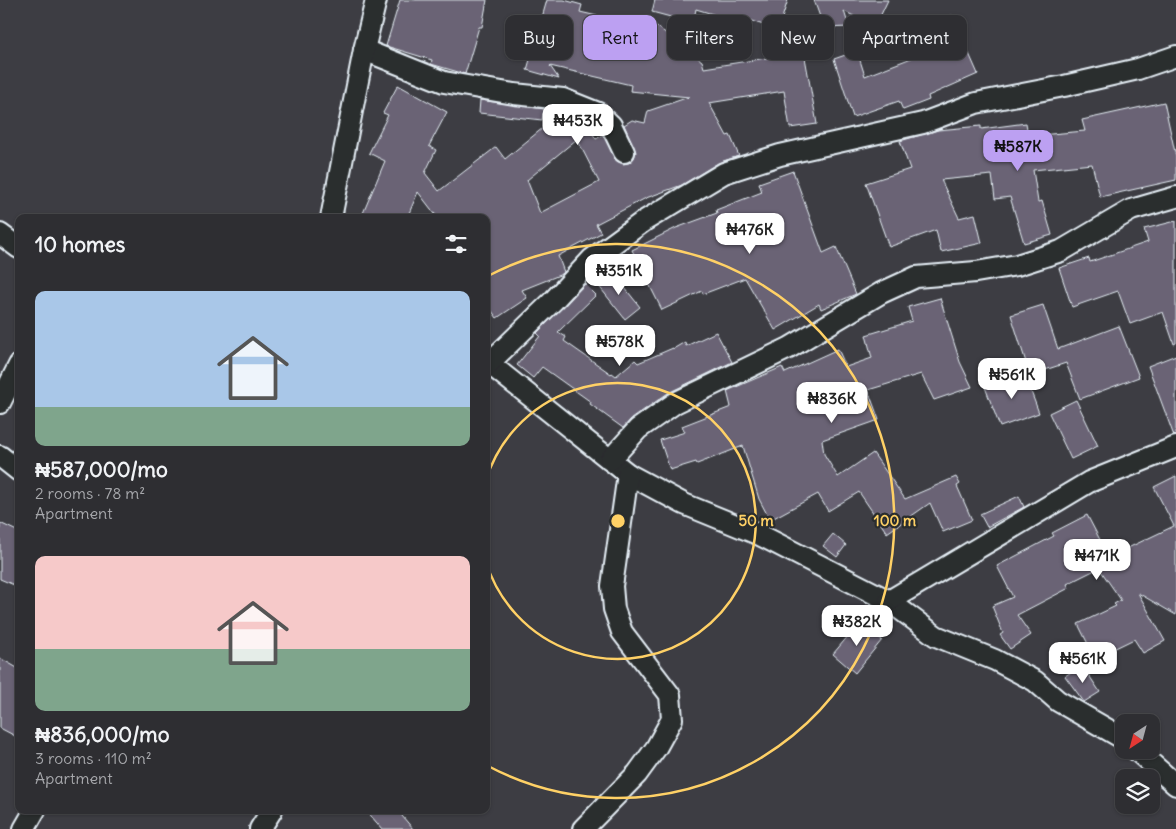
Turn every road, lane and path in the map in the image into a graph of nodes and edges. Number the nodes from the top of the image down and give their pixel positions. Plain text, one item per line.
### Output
1 (376, 0) edge
2 (364, 50) junction
3 (1176, 56) edge
4 (624, 152) dead end
5 (1176, 197) edge
6 (333, 214) edge
7 (0, 234) edge
8 (15, 245) edge
9 (490, 360) edge
10 (490, 365) edge
11 (15, 374) edge
12 (0, 403) edge
13 (1176, 447) edge
14 (0, 456) edge
15 (610, 460) junction
16 (15, 468) edge
17 (628, 474) junction
18 (889, 601) junction
19 (1115, 734) edge
20 (1146, 759) edge
21 (1176, 785) edge
22 (33, 814) edge
23 (269, 814) edge
24 (24, 829) edge
25 (260, 829) edge
26 (583, 829) edge

1 - 2 street
2 - 4 street
2 - 6 street
3 - 9 street
5 - 15 street
7 - 8 street
10 - 15 street
11 - 12 street
13 - 18 street
14 - 16 street
15 - 17 street
17 - 18 street
17 - 26 street
18 - 19 street
20 - 21 street
22 - 24 street
23 - 25 street

